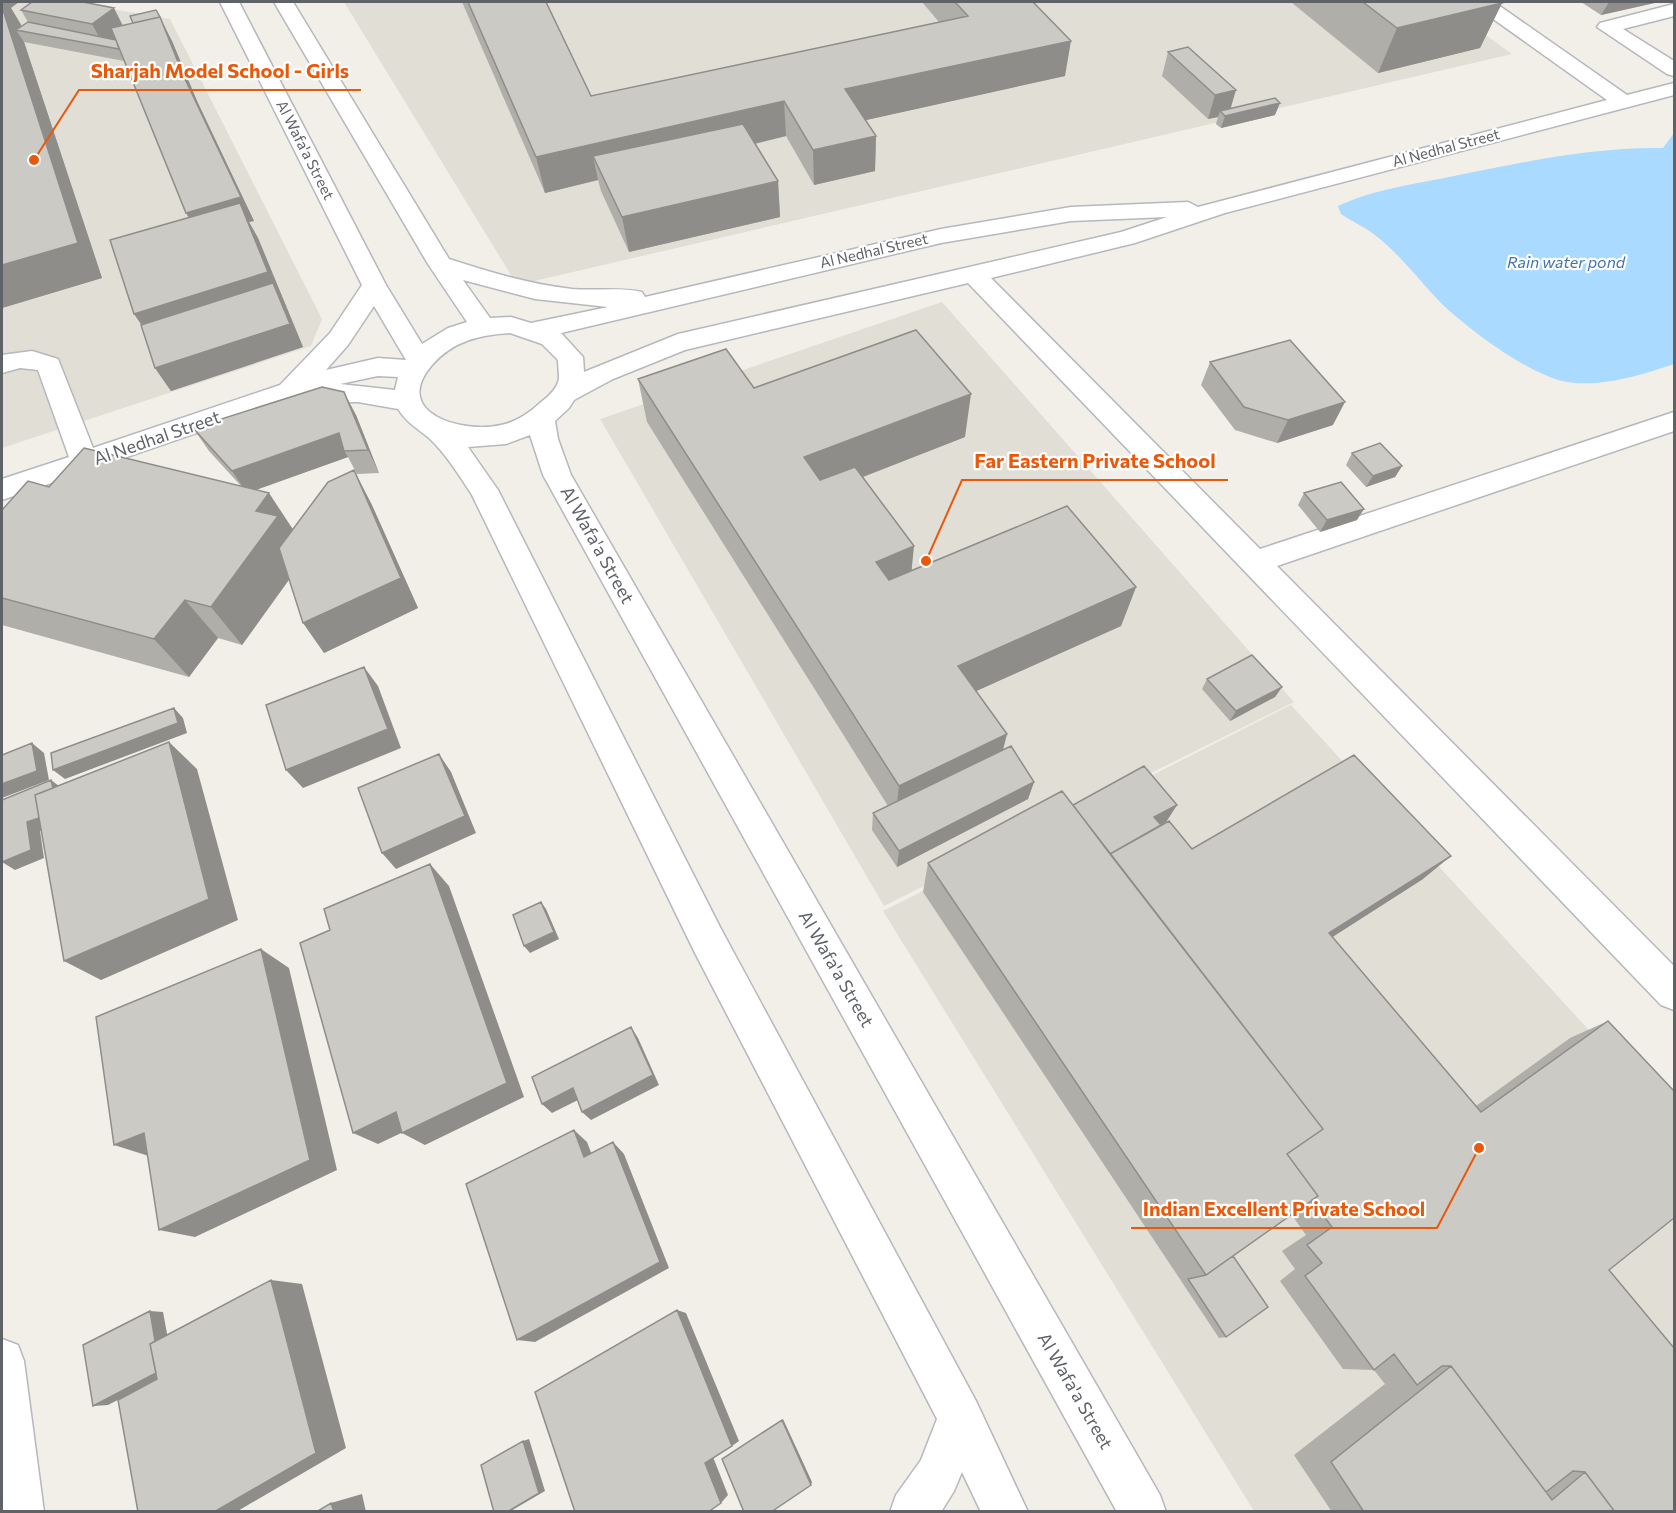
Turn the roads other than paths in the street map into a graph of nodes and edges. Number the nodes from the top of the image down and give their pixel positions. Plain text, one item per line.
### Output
1 (228, 2) edge
2 (283, 2) edge
3 (1482, 2) edge
4 (1674, 10) edge
5 (1674, 43) edge
6 (1646, 50) junction
7 (1674, 70) edge
8 (1674, 89) edge
9 (1624, 102) junction
10 (1217, 208) junction
11 (440, 264) junction
12 (973, 274) junction
13 (374, 285) junction
14 (694, 292) junction
15 (483, 327) junction
16 (535, 330) junction
17 (2, 364) edge
18 (416, 365) junction
19 (569, 392) junction
20 (277, 397) junction
21 (408, 401) junction
22 (541, 420) junction
23 (1674, 421) edge
24 (437, 430) junction
25 (85, 463) junction
26 (2, 490) edge
27 (1254, 562) junction
28 (1669, 978) edge
29 (2, 1361) edge
30 (960, 1417) junction
31 (21, 1512) edge
32 (913, 1512) edge
33 (1005, 1512) edge
34 (1143, 1512) edge

1 - 13 street, Al Wafa'a Street
2 - 11 street
3 - 9 street
4 - 6 street
5 - 6 street
6 - 7 street
8 - 9 street, Al Nedhal Street
9 - 10 street, Al Nedhal Street
10 - 12 street, Al Nedhal Street
10 - 14 street, Al Nedhal Street
11 - 14 street
11 - 15 street
12 - 19 street, Al Nedhal Street
12 - 27 street
13 - 18 street, Al Wafa'a Street
13 - 20 street
14 - 16 street, Al Nedhal Street
15 - 16 street
15 - 18 street
16 - 19 street
17 - 25 street
18 - 20 street, Al Nedhal Street
18 - 21 street
19 - 22 street
20 - 21 street, Al Nedhal Street
20 - 25 street, Al Nedhal Street
21 - 24 street
22 - 24 street
22 - 34 street, Al Wafa'a Street
23 - 27 street
24 - 30 street
25 - 26 street, Al Nedhal Street
27 - 28 street
29 - 31 street
30 - 32 street
30 - 33 street

